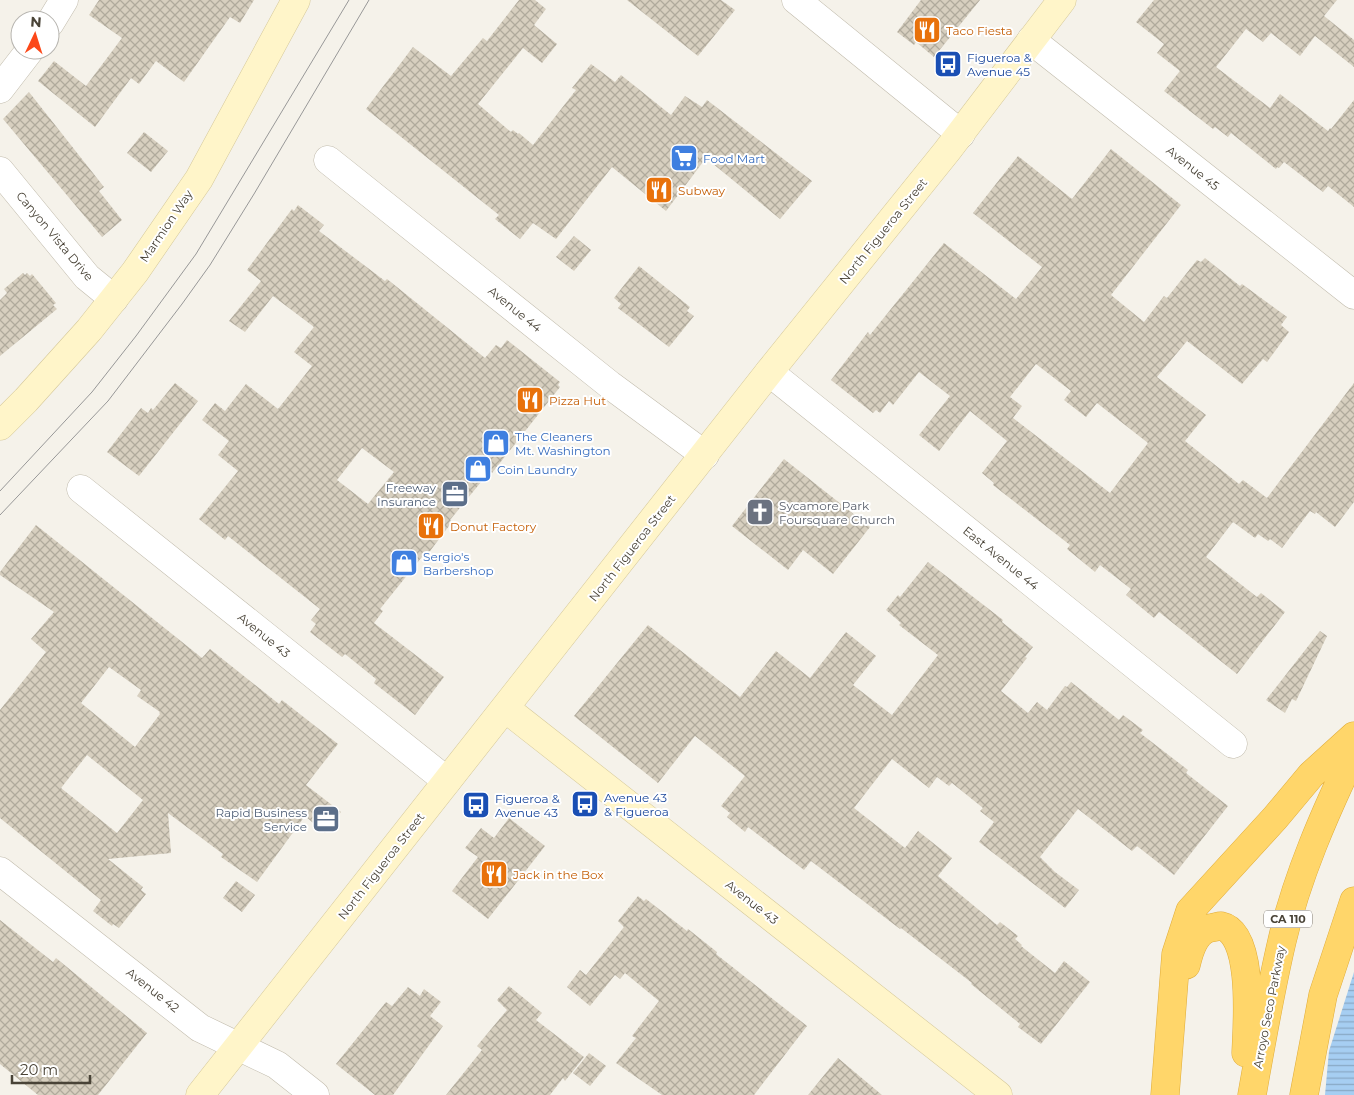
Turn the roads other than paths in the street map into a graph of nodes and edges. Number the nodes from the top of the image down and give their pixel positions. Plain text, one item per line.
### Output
1 (296, 0) edge
2 (796, 0) edge
3 (1062, 0) edge
4 (1031, 40) junction
5 (22, 60) edge
6 (0, 89) edge
7 (961, 134) junction
8 (328, 160) dead end
9 (0, 171) edge
10 (1354, 295) edge
11 (114, 299) junction
12 (770, 372) junction
13 (0, 426) edge
14 (705, 455) junction
15 (81, 489) dead end
16 (506, 708) junction
17 (1354, 736) edge
18 (1233, 744) dead end
19 (1354, 752) edge
20 (448, 781) junction
21 (0, 871) edge
22 (1354, 901) edge
23 (1171, 1025) junction
24 (239, 1046) junction
25 (200, 1095) edge
26 (315, 1095) edge
27 (998, 1095) edge
28 (1165, 1095) edge
29 (1246, 1095) edge
30 (1252, 1095) edge
31 (1304, 1095) edge

1 - 11 main road, Marmion Way
2 - 7 street
3 - 4 main road, North Figueroa Street
4 - 7 main road, North Figueroa Street
4 - 10 street, Avenue 45
5 - 6 street
7 - 12 main road, North Figueroa Street
8 - 14 street, Avenue 44
9 - 11 street, Canyon Vista Drive
11 - 13 main road, Marmion Way
12 - 14 main road, North Figueroa Street
12 - 18 street, East Avenue 44
14 - 16 main road, North Figueroa Street
15 - 20 street, Avenue 43
16 - 20 main road, North Figueroa Street
16 - 27 main road, Avenue 43
17 - 23 highway
19 - 30 highway, Arroyo Seco Parkway / CA 110
20 - 24 main road, North Figueroa Street
21 - 24 street, Avenue 42
22 - 31 highway
23 - 28 highway
23 - 29 highway
24 - 25 main road, North Figueroa Street
24 - 26 street, Avenue 42

